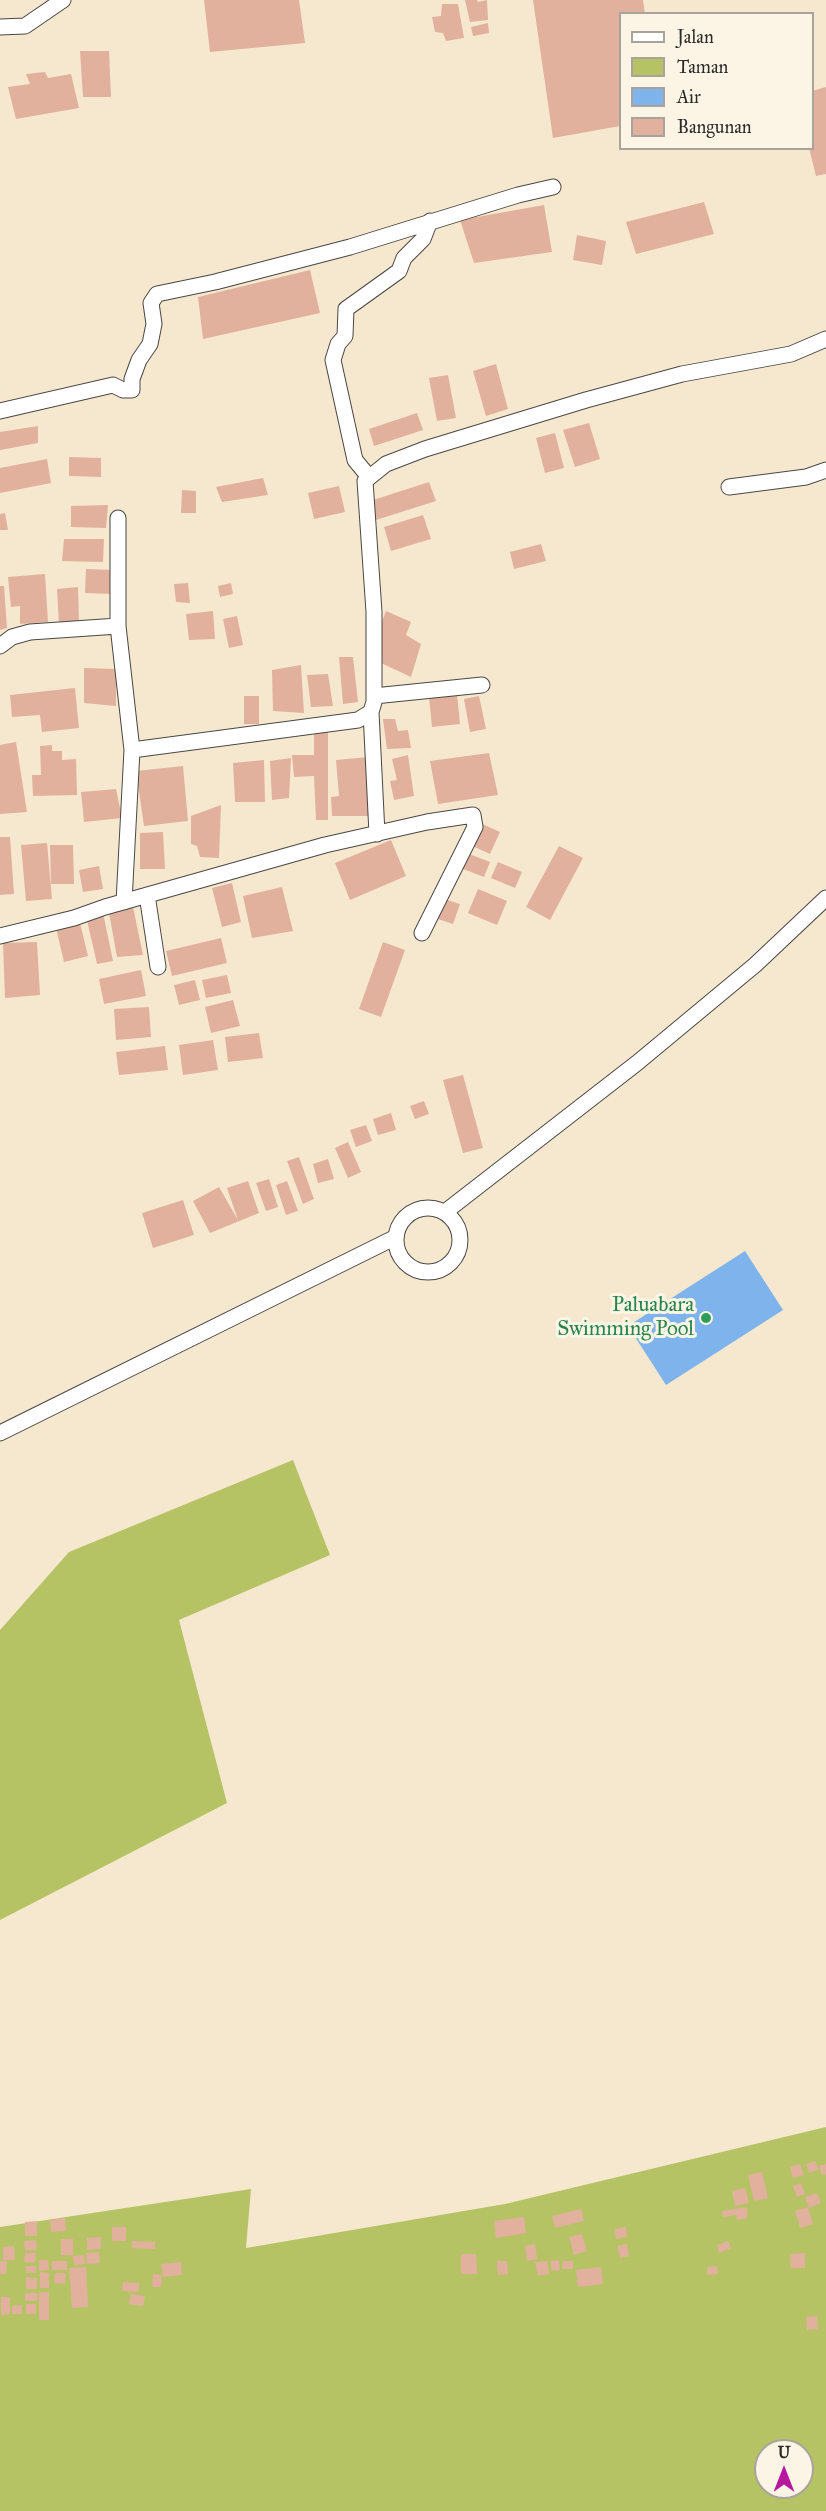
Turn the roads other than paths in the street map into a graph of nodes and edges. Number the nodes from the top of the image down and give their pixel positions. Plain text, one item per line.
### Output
1 (61, 1) edge
2 (0, 27) edge
3 (554, 187) dead end
4 (430, 221) junction
5 (826, 339) edge
6 (0, 411) edge
7 (826, 470) edge
8 (369, 477) junction
9 (729, 487) dead end
10 (118, 518) dead end
11 (118, 626) junction
12 (0, 646) edge
13 (482, 685) dead end
14 (374, 696) junction
15 (371, 712) junction
16 (132, 750) junction
17 (377, 834) junction
18 (147, 896) junction
19 (826, 898) edge
20 (124, 902) junction
21 (422, 933) dead end
22 (0, 936) edge
23 (158, 967) dead end
24 (445, 1212) junction
25 (396, 1237) junction
26 (0, 1433) edge

1 - 2 street
3 - 4 street
4 - 6 street
4 - 8 street
5 - 8 street
7 - 9 street
8 - 14 street
10 - 11 street
11 - 12 street
11 - 16 street
13 - 14 street
14 - 15 street
15 - 16 street
15 - 17 street
16 - 20 street
17 - 18 street
17 - 21 street
18 - 20 street
18 - 23 street
19 - 24 street
20 - 22 street
24 - 25 street
24 - 25 street
25 - 26 street

